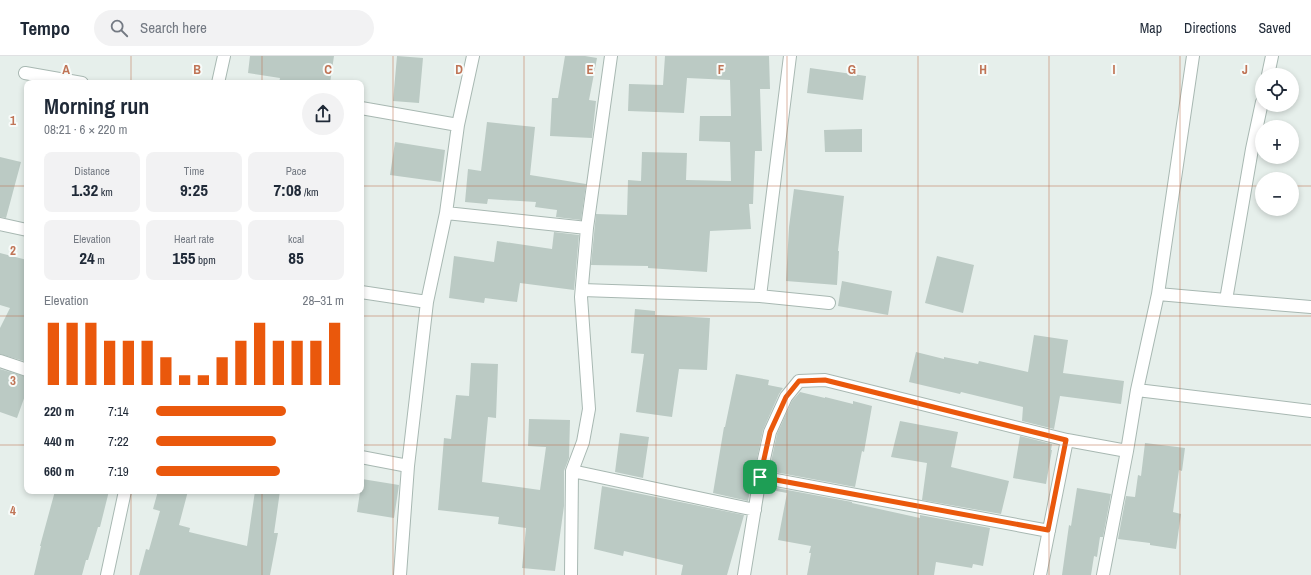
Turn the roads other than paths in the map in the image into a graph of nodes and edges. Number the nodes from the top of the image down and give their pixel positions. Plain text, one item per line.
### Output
1 (224, 56) edge
2 (473, 56) edge
3 (611, 56) edge
4 (790, 56) edge
5 (1193, 56) edge
6 (1272, 56) edge
7 (1269, 68) edge
8 (25, 73) dead end
9 (65, 80) edge
10 (219, 80) edge
11 (364, 108) edge
12 (1260, 112) edge
13 (458, 124) junction
14 (446, 213) junction
15 (0, 224) edge
16 (587, 228) junction
17 (24, 229) edge
18 (582, 290) junction
19 (364, 292) edge
20 (1158, 294) junction
21 (760, 296) junction
22 (1226, 300) junction
23 (427, 302) junction
24 (829, 303) dead end
25 (1311, 307) edge
26 (0, 362) edge
27 (24, 369) edge
28 (1137, 390) junction
29 (1311, 411) edge
30 (1066, 440) junction
31 (1127, 451) junction
32 (364, 459) edge
33 (408, 466) junction
34 (572, 471) junction
35 (760, 477) junction
36 (124, 494) edge
37 (754, 510) junction
38 (1048, 530) junction
39 (107, 575) edge
40 (400, 575) edge
41 (571, 575) edge
42 (744, 575) edge
43 (1040, 575) edge
44 (1103, 575) edge

1 - 10 street
2 - 13 street
3 - 16 street
4 - 21 street
5 - 20 street
6 - 7 street
8 - 9 street
11 - 13 street
12 - 22 street
13 - 14 street
14 - 16 street
14 - 23 street
15 - 17 street
16 - 18 street
18 - 21 street
18 - 34 street
19 - 23 street
20 - 22 street
20 - 28 street
21 - 24 street
22 - 25 street
23 - 33 street
26 - 27 street
28 - 29 street
28 - 31 street
30 - 31 street
30 - 35 street
30 - 38 street
31 - 44 street
32 - 33 street
33 - 40 street
34 - 37 street
34 - 41 street
35 - 37 street
35 - 38 street
36 - 39 street
37 - 42 street
38 - 43 street

